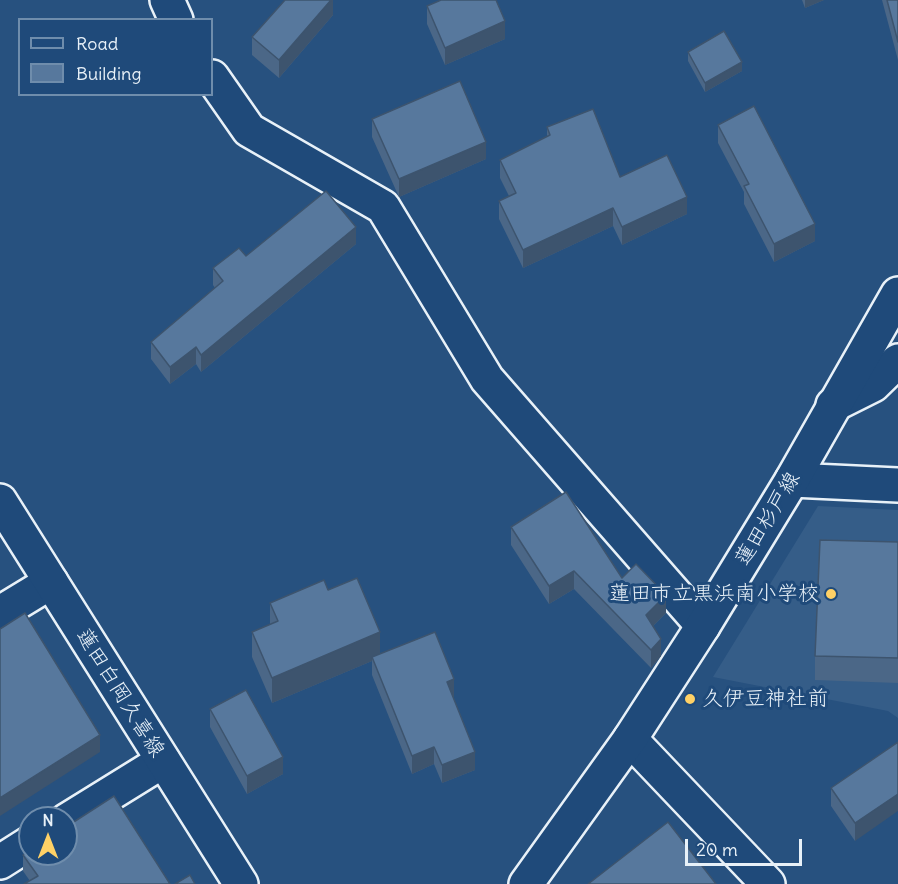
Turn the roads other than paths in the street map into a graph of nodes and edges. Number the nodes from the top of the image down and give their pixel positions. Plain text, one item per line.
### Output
1 (167, 0) edge
2 (175, 18) edge
3 (213, 79) edge
4 (898, 294) edge
5 (898, 361) edge
6 (833, 405) junction
7 (792, 480) junction
8 (898, 485) edge
9 (0, 501) edge
10 (51, 582) junction
11 (0, 613) edge
12 (703, 626) junction
13 (630, 739) junction
14 (163, 761) junction
15 (78, 814) edge
16 (18, 851) edge
17 (0, 862) edge
18 (242, 884) edge
19 (525, 884) edge
20 (768, 884) edge

1 - 2 street
3 - 12 street
4 - 6 street, 蓮田杉戸線
5 - 6 street
6 - 7 street, 蓮田杉戸線
7 - 8 street
7 - 12 street, 蓮田杉戸線
9 - 10 street, 蓮田白岡久喜線
10 - 11 street
10 - 14 street, 蓮田白岡久喜線
12 - 13 street, 蓮田杉戸線
13 - 19 street, 蓮田杉戸線
13 - 20 street
14 - 15 street
14 - 18 street, 蓮田白岡久喜線
16 - 17 street

